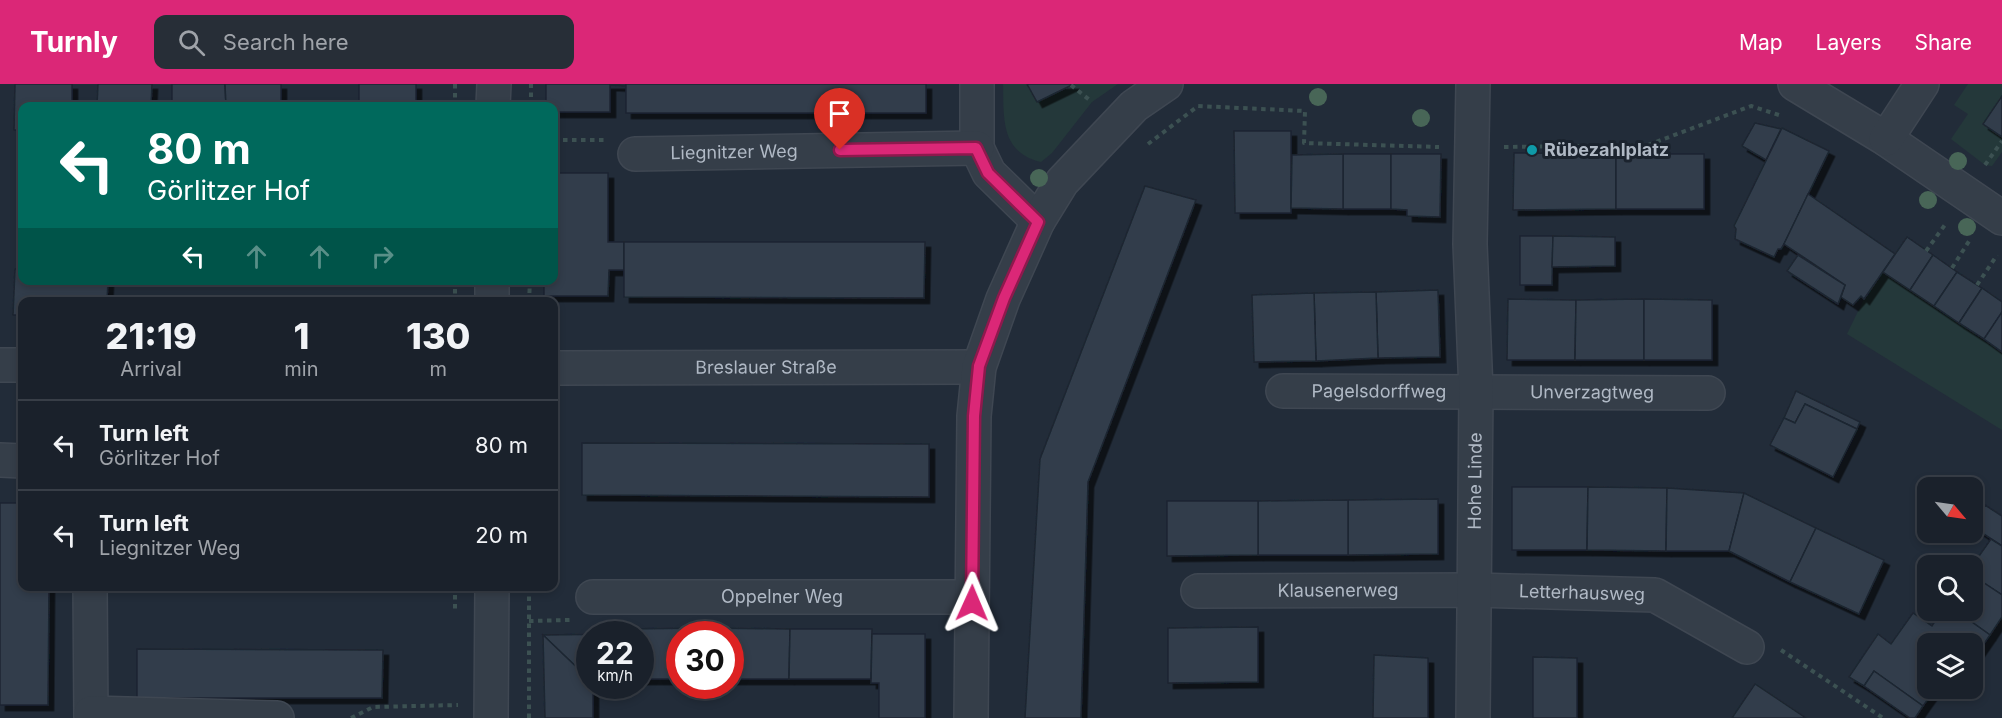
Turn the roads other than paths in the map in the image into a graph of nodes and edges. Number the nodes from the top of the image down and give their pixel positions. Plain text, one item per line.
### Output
1 (494, 84) edge
2 (977, 84) edge
3 (1166, 84) edge
4 (1473, 84) edge
5 (1795, 84) edge
6 (1922, 84) edge
7 (494, 102) edge
8 (1886, 139) junction
9 (976, 148) junction
10 (635, 154) road end
11 (2002, 218) edge
12 (1038, 222) junction
13 (0, 365) edge
14 (18, 365) edge
15 (979, 366) junction
16 (558, 368) edge
17 (1282, 391) dead end
18 (1476, 391) junction
19 (1708, 393) dead end
20 (0, 460) edge
21 (18, 461) edge
22 (1476, 590) junction
23 (90, 591) edge
24 (492, 591) edge
25 (1198, 591) dead end
26 (593, 597) dead end
27 (972, 597) junction
28 (1747, 647) road end
29 (491, 711) edge
30 (91, 716) edge
31 (277, 718) edge
32 (972, 718) edge
33 (1473, 718) edge

1 - 7 street
2 - 9 street
3 - 12 street
4 - 18 street, Hohe Linde
5 - 8 street
6 - 8 street
8 - 11 street
9 - 10 street, Liegnitzer Weg
9 - 12 street
12 - 15 street
13 - 14 street
15 - 16 street, Breslauer Straße
15 - 27 street
17 - 18 street, Pagelsdorffweg
18 - 19 street, Unverzagtweg
18 - 22 street, Hohe Linde
20 - 21 street
22 - 25 street, Klausenerweg
22 - 28 street, Letterhausweg
22 - 33 street, Hohe Linde
23 - 30 street
24 - 29 street
26 - 27 street, Oppelner Weg
27 - 32 street
30 - 31 street

